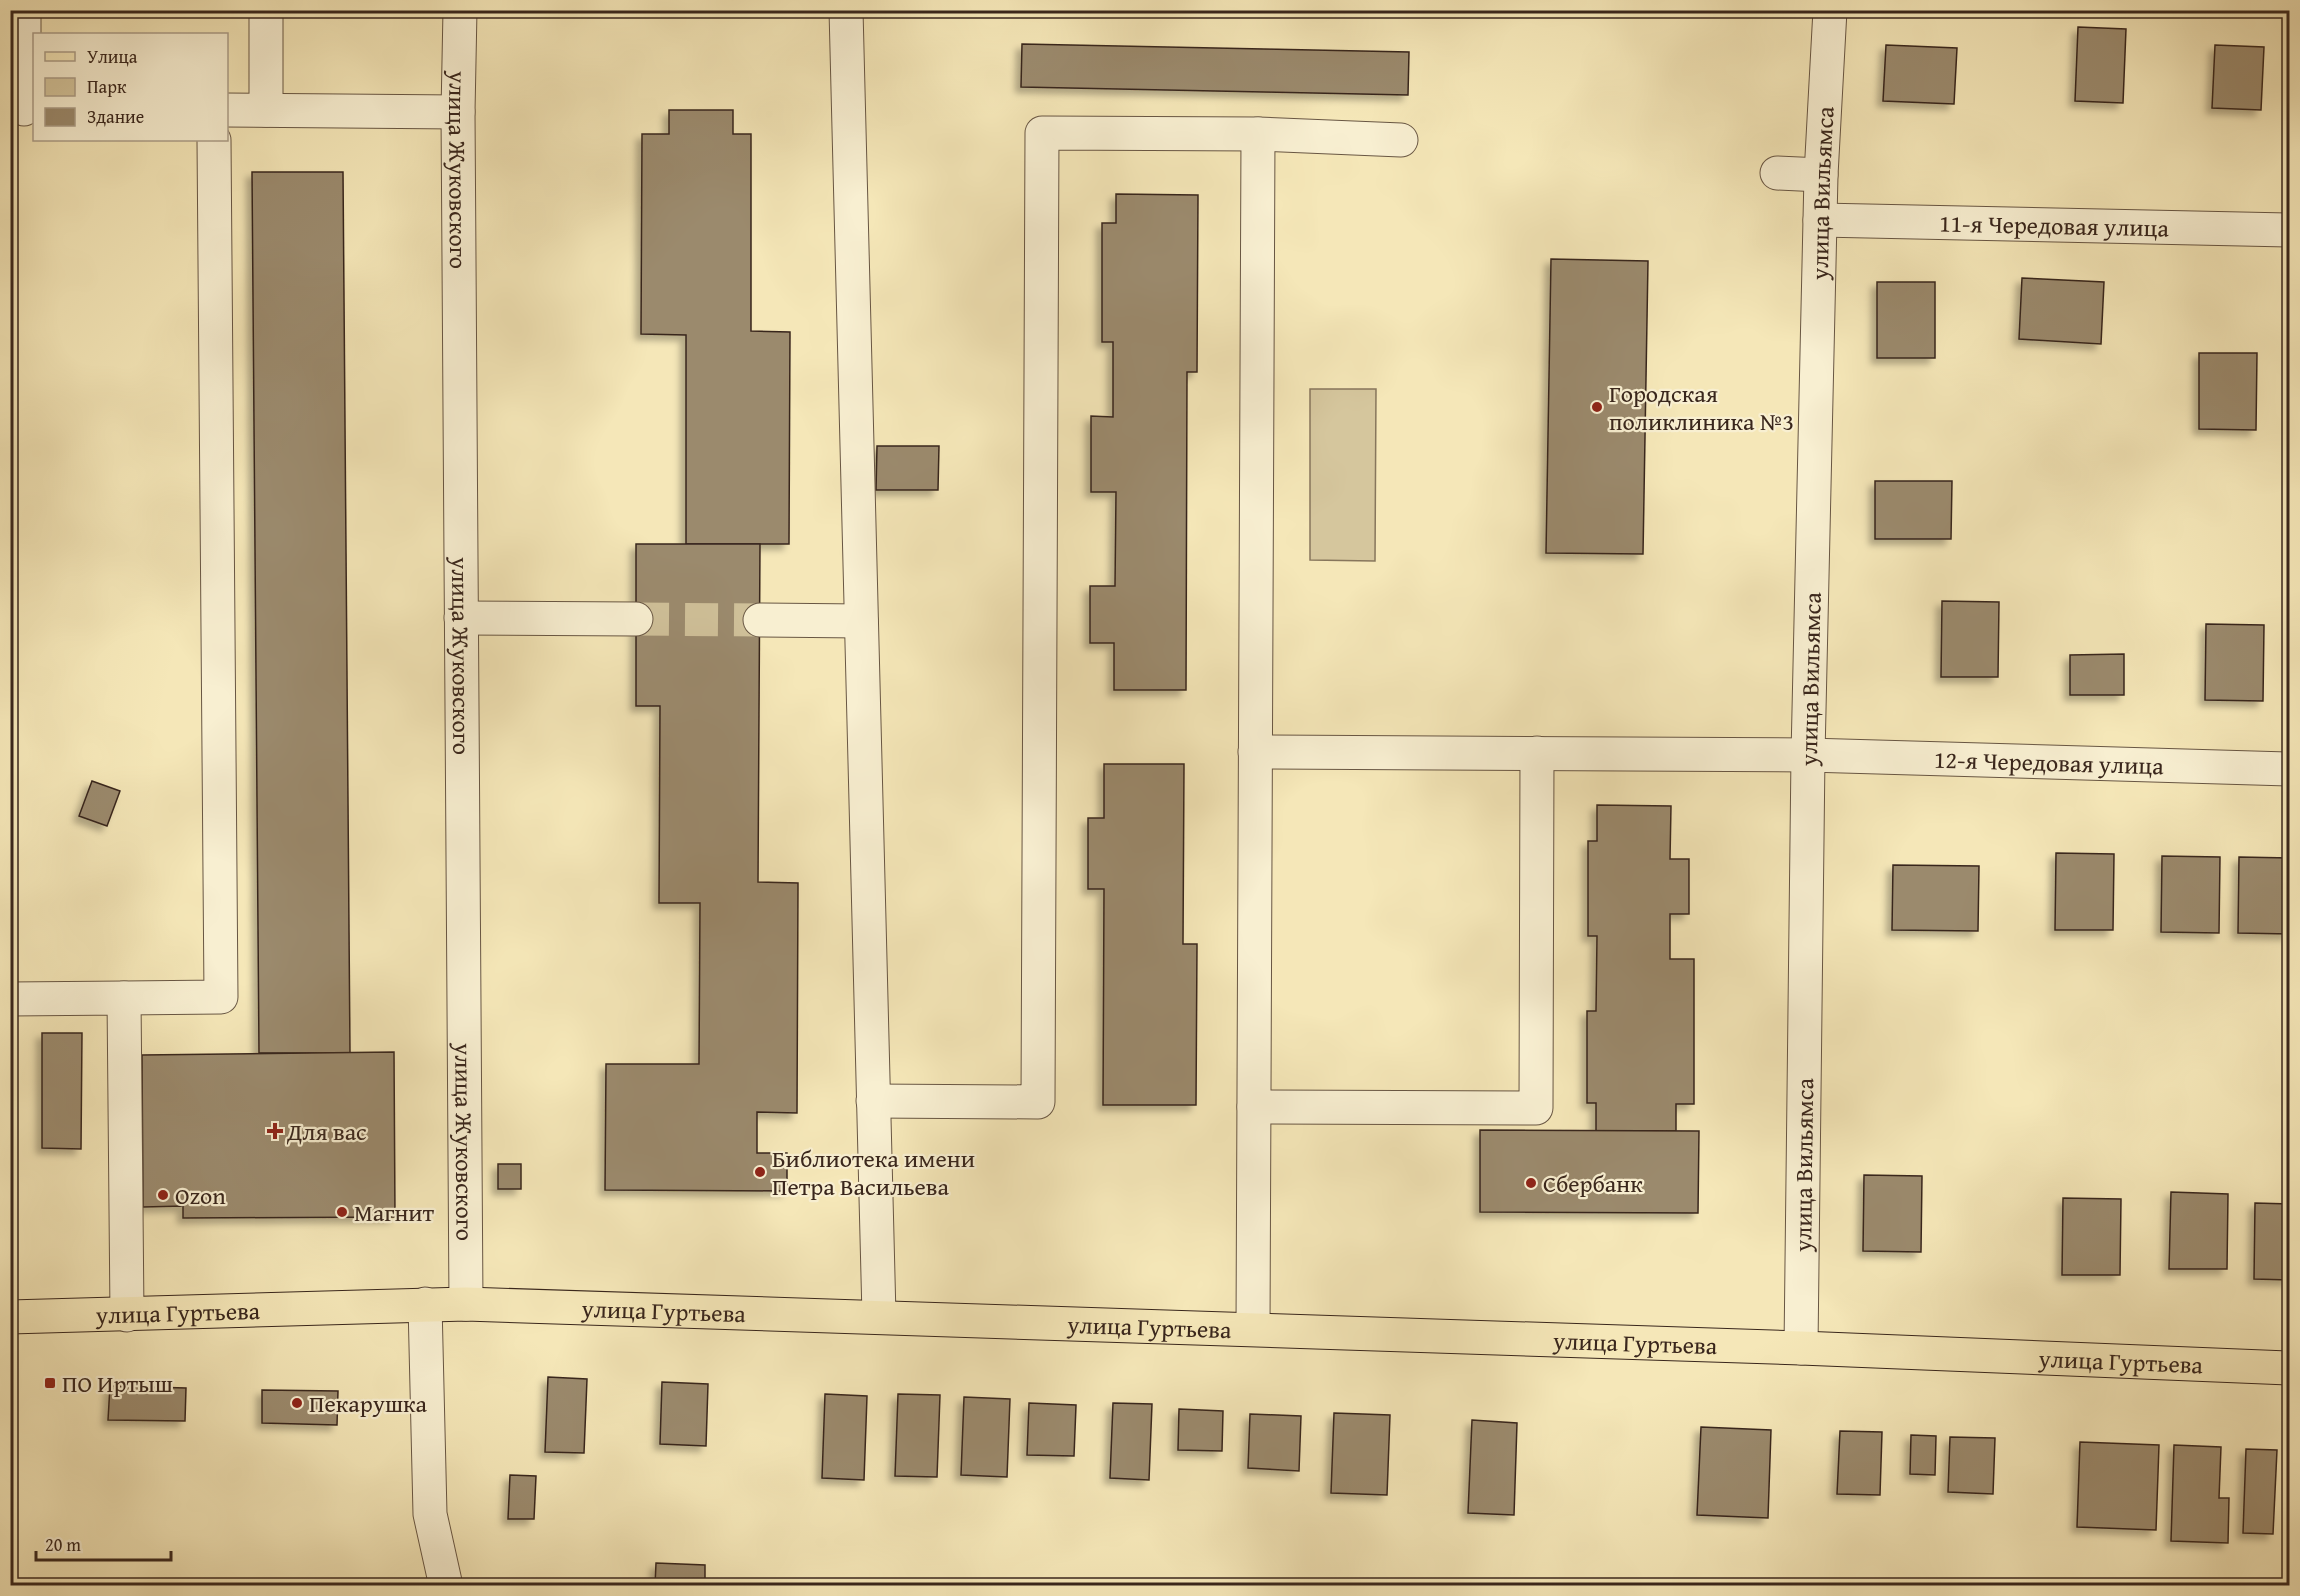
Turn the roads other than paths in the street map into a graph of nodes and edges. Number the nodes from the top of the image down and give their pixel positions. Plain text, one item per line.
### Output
1 (24, 10) edge
2 (266, 10) edge
3 (460, 10) edge
4 (846, 10) edge
5 (1830, 10) edge
6 (23, 109) edge
7 (228, 110) edge
8 (266, 110) junction
9 (458, 112) junction
10 (1258, 134) junction
11 (1401, 140) dead end
12 (214, 141) edge
13 (1777, 173) dead end
14 (1821, 175) junction
15 (1820, 220) junction
16 (2289, 230) edge
17 (461, 618) junction
18 (636, 619) tunnel mouth
19 (760, 620) tunnel mouth
20 (861, 621) junction
21 (1255, 752) junction
22 (1537, 753) junction
23 (1808, 754) junction
24 (2289, 769) edge
25 (10, 988) edge
26 (124, 998) junction
27 (11, 999) edge
28 (873, 1101) junction
29 (1254, 1107) junction
30 (425, 1304) junction
31 (466, 1304) junction
32 (127, 1315) junction
33 (10, 1317) edge
34 (879, 1317) junction
35 (1253, 1329) junction
36 (1801, 1348) junction
37 (2289, 1368) edge
38 (446, 1586) edge

1 - 6 street
2 - 8 street
3 - 9 street, улица Жуковского
4 - 20 street
5 - 14 street, улица Вильямса
7 - 8 street
8 - 9 street
9 - 17 street, улица Жуковского
10 - 11 street
10 - 21 street
10 - 28 street
12 - 26 street
13 - 14 street
14 - 15 street, улица Вильямса
15 - 16 street, 11-я Чередовая улица
15 - 23 street, улица Вильямса
17 - 18 street
17 - 31 street, улица Жуковского
19 - 20 street
20 - 28 street
21 - 22 street, 12-я Чередовая улица
21 - 29 street
22 - 23 street, 12-я Чередовая улица
22 - 29 street
23 - 24 street, 12-я Чередовая улица
23 - 36 street, улица Вильямса
25 - 27 street
26 - 27 street
26 - 32 street
28 - 34 street
29 - 35 street
30 - 31 main road, улица Гуртьева
30 - 32 main road, улица Гуртьева
30 - 38 street
31 - 34 main road, улица Гуртьева
32 - 33 main road, улица Гуртьева
34 - 35 main road, улица Гуртьева
35 - 36 main road, улица Гуртьева
36 - 37 main road, улица Гуртьева

